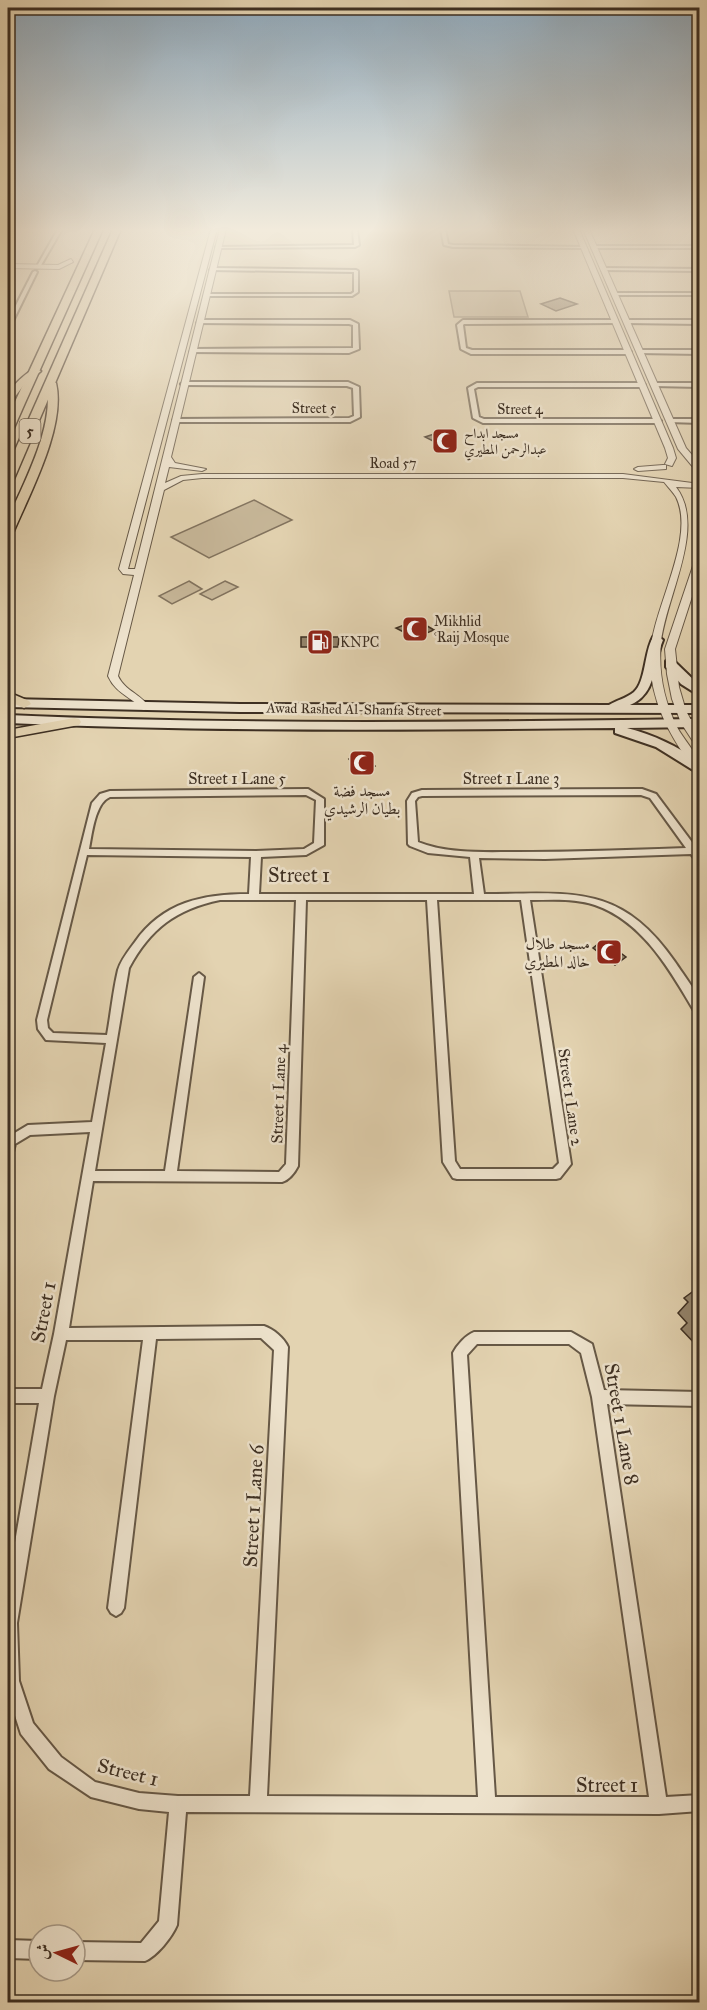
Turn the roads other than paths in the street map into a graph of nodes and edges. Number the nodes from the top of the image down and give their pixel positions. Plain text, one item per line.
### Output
1 (200, 322) edge
2 (615, 322) edge
3 (627, 322) edge
4 (55, 323) edge
5 (77, 323) edge
6 (189, 323) edge
7 (352, 323) edge
8 (462, 323) edge
9 (620, 334) junction
10 (634, 338) junction
11 (624, 342) junction
12 (192, 351) junction
13 (628, 352) junction
14 (640, 352) junction
15 (699, 352) edge
16 (36, 371) junction
17 (51, 382) junction
18 (184, 384) junction
19 (655, 384) junction
20 (642, 385) junction
21 (699, 385) edge
22 (8, 400) edge
23 (175, 421) junction
24 (658, 421) junction
25 (670, 421) junction
26 (699, 421) edge
27 (8, 428) edge
28 (167, 457) junction
29 (666, 466) junction
30 (698, 466) edge
31 (202, 472) junction
32 (584, 473) junction
33 (8, 479) edge
34 (666, 481) junction
35 (699, 486) edge
36 (161, 488) junction
37 (690, 523) junction
38 (8, 531) edge
39 (698, 561) edge
40 (139, 572) junction
41 (657, 640) junction
42 (670, 664) junction
43 (699, 692) edge
44 (8, 696) edge
45 (8, 703) edge
46 (24, 704) junction
47 (130, 707) junction
48 (144, 707) junction
49 (496, 708) junction
50 (594, 708) junction
51 (663, 709) junction
52 (680, 709) junction
53 (699, 709) edge
54 (8, 719) edge
55 (74, 722) junction
56 (668, 723) junction
57 (693, 723) edge
58 (375, 724) junction
59 (562, 726) junction
60 (8, 734) edge
61 (699, 744) edge
62 (698, 768) edge
63 (693, 851) junction
64 (83, 852) junction
65 (256, 854) junction
66 (474, 855) junction
67 (699, 860) edge
68 (254, 896) junction
69 (301, 896) junction
70 (479, 896) junction
71 (525, 896) junction
72 (432, 897) junction
73 (199, 977) dead end
74 (695, 994) edge
75 (699, 1011) edge
76 (112, 1039) junction
77 (96, 1127) junction
78 (8, 1152) edge
79 (88, 1176) junction
80 (170, 1176) junction
81 (61, 1334) junction
82 (150, 1334) junction
83 (8, 1396) edge
84 (47, 1396) junction
85 (599, 1397) junction
86 (699, 1399) edge
87 (14, 1550) edge
88 (116, 1608) dead end
89 (699, 1803) edge
90 (178, 1804) junction
91 (258, 1804) junction
92 (487, 1805) junction
93 (659, 1806) junction
94 (8, 1950) edge
95 (27, 1950) edge
96 (87, 1951) edge

1 - 12 street
2 - 9 street
3 - 10 street
4 - 16 highway, 5
5 - 17 highway, 5
6 - 40 street
7 - 12 street
8 - 13 street
9 - 10 street
9 - 11 street
10 - 11 street
10 - 14 street
11 - 13 street
12 - 18 street
13 - 20 street
14 - 15 street
14 - 19 street
16 - 22 main road
16 - 27 highway, 5
17 - 33 highway, 5
17 - 38 main road
18 - 23 street
18 - 23 street, Street 5
19 - 21 street
19 - 25 street
20 - 24 street
20 - 24 street, Street 4
23 - 28 street
24 - 29 street
25 - 26 street
25 - 30 street
28 - 31 street, Road 57
28 - 36 street
29 - 30 street, Road 57
29 - 32 street, Road 57
29 - 34 street
31 - 32 street, Road 57
31 - 36 street, Road 57
32 - 34 street, Road 57
34 - 35 street, Road 57
34 - 37 street
36 - 40 street
37 - 39 street
37 - 41 street
39 - 42 street
40 - 48 street
41 - 50 main road
41 - 51 street
42 - 43 main road
42 - 52 street
44 - 46 main road
45 - 46 main road, Awad Rashed Al-Shanfa Street
46 - 47 main road, Awad Rashed Al-Shanfa Street
47 - 48 main road, Awad Rashed Al-Shanfa Street
47 - 55 main road
48 - 49 main road, Awad Rashed Al-Shanfa Street
49 - 50 main road, Awad Rashed Al-Shanfa Street
49 - 58 main road
50 - 51 main road, Awad Rashed Al-Shanfa Street
51 - 52 main road, Awad Rashed Al-Shanfa Street
51 - 56 street
52 - 53 main road, Awad Rashed Al-Shanfa Street
52 - 57 street
54 - 55 main road, Awad Rashed Al-Shanfa Street
55 - 58 main road, Awad Rashed Al-Shanfa Street
55 - 60 main road
56 - 57 main road, Awad Rashed Al-Shanfa Street
56 - 59 main road, Awad Rashed Al-Shanfa Street
56 - 62 street
57 - 61 street
58 - 59 main road, Awad Rashed Al-Shanfa Street
59 - 62 main road
63 - 66 street, Street 1 Lane 3
63 - 66 street, Street 1 Lane 3
63 - 67 street, Street 1 Lane 3
64 - 65 street, Street 1 Lane 5
64 - 65 street, Street 1 Lane 5
64 - 76 street, Street 1 Lane 5
65 - 68 street
66 - 70 street
68 - 69 street, Street 1
68 - 76 street, Street 1
69 - 72 street, Street 1
69 - 80 street, Street 1 Lane 4
70 - 71 street, Street 1
70 - 72 street, Street 1
71 - 72 street, Street 1 Lane 2
71 - 74 street, Street 1
73 - 80 street
74 - 75 street, Street 1
76 - 77 street, Street 1
77 - 78 street
77 - 79 street, Street 1
79 - 80 street, Street 1 Lane 4
79 - 81 street, Street 1
81 - 82 street, Street 1 Lane 6
81 - 84 street, Street 1
82 - 88 street
82 - 91 street, Street 1 Lane 6
83 - 84 street
84 - 87 street, Street 1
85 - 86 street
85 - 92 street, Street 1 Lane 8
85 - 93 street, Street 1 Lane 8
87 - 90 street, Street 1
89 - 93 street, Street 1
90 - 91 street, Street 1
90 - 96 street
91 - 92 street, Street 1
92 - 93 street, Street 1
94 - 95 street

